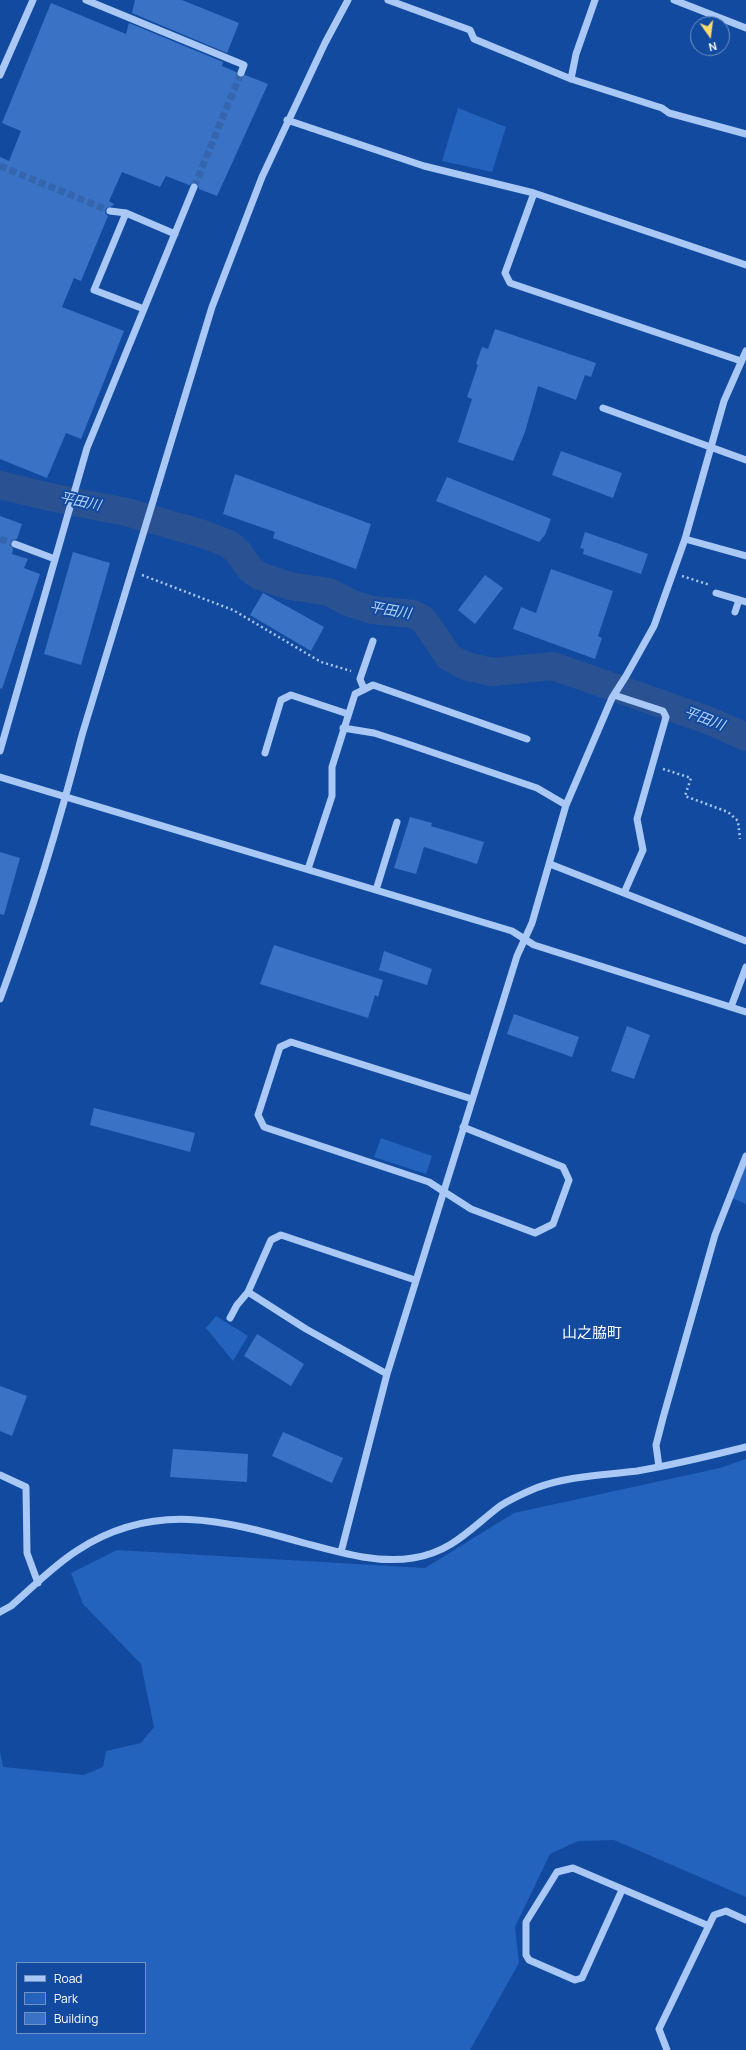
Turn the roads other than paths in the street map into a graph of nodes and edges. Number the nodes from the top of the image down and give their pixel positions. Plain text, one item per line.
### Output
1 (33, 0) edge
2 (86, 0) edge
3 (348, 0) edge
4 (388, 0) edge
5 (595, 0) edge
6 (674, 0) edge
7 (746, 28) edge
8 (241, 73) dead end
9 (0, 75) edge
10 (571, 79) junction
11 (287, 120) junction
12 (746, 134) edge
13 (194, 187) tunnel mouth
14 (534, 193) junction
15 (110, 211) tunnel mouth
16 (126, 213) junction
17 (175, 234) junction
18 (746, 265) edge
19 (144, 309) junction
20 (746, 350) edge
21 (741, 362) junction
22 (603, 408) dead end
23 (711, 447) junction
24 (746, 460) edge
25 (685, 539) junction
26 (15, 544) tunnel mouth
27 (746, 556) edge
28 (55, 559) junction
29 (716, 593) road end
30 (738, 600) junction
31 (746, 602) edge
32 (735, 612) dead end
33 (373, 641) dead end
34 (364, 689) junction
35 (615, 693) junction
36 (348, 714) junction
37 (343, 728) junction
38 (527, 739) dead end
39 (0, 751) edge
40 (266, 753) dead end
41 (0, 777) edge
42 (66, 797) junction
43 (566, 805) junction
44 (397, 822) dead end
45 (550, 864) junction
46 (308, 870) junction
47 (376, 890) junction
48 (624, 893) junction
49 (525, 940) junction
50 (746, 941) edge
51 (746, 967) edge
52 (0, 999) edge
53 (731, 1007) junction
54 (746, 1012) edge
55 (472, 1099) junction
56 (463, 1127) junction
57 (746, 1156) edge
58 (443, 1190) junction
59 (415, 1280) junction
60 (248, 1292) junction
61 (230, 1318) dead end
62 (387, 1374) junction
63 (746, 1447) edge
64 (659, 1468) junction
65 (0, 1475) edge
66 (341, 1552) junction
67 (38, 1583) junction
68 (0, 1612) edge
69 (622, 1890) junction
70 (746, 1920) edge
71 (709, 1926) junction
72 (667, 2050) edge

1 - 9 street
2 - 8 street
3 - 11 street
4 - 10 street
5 - 10 street
6 - 7 street
10 - 12 street
11 - 14 street
11 - 42 street
13 - 17 street
14 - 18 street
14 - 21 street
15 - 16 street
16 - 17 street
16 - 19 street
17 - 19 street
19 - 28 street
20 - 21 street
21 - 23 street
22 - 23 street
23 - 24 street
23 - 25 street
25 - 27 street
25 - 35 street
26 - 28 street
28 - 39 street
29 - 30 street
30 - 31 street
30 - 32 street
33 - 34 street
34 - 36 street
34 - 38 street
35 - 43 street
35 - 48 street
36 - 37 street
36 - 40 street
37 - 43 street
37 - 46 street
41 - 42 street
42 - 46 street
42 - 52 street
43 - 45 street
44 - 47 street
45 - 48 street
45 - 49 street
46 - 47 street
47 - 49 street
48 - 50 street
49 - 53 street
49 - 55 street
51 - 53 street
53 - 54 street
55 - 56 street
55 - 58 street
56 - 58 street
56 - 58 street
57 - 64 street
58 - 59 street
59 - 60 street
59 - 62 street
60 - 61 street
60 - 62 street
62 - 66 street
63 - 64 street
64 - 66 street
65 - 67 street
66 - 67 street
67 - 68 street
69 - 69 street
69 - 71 street
70 - 71 street
71 - 72 street

